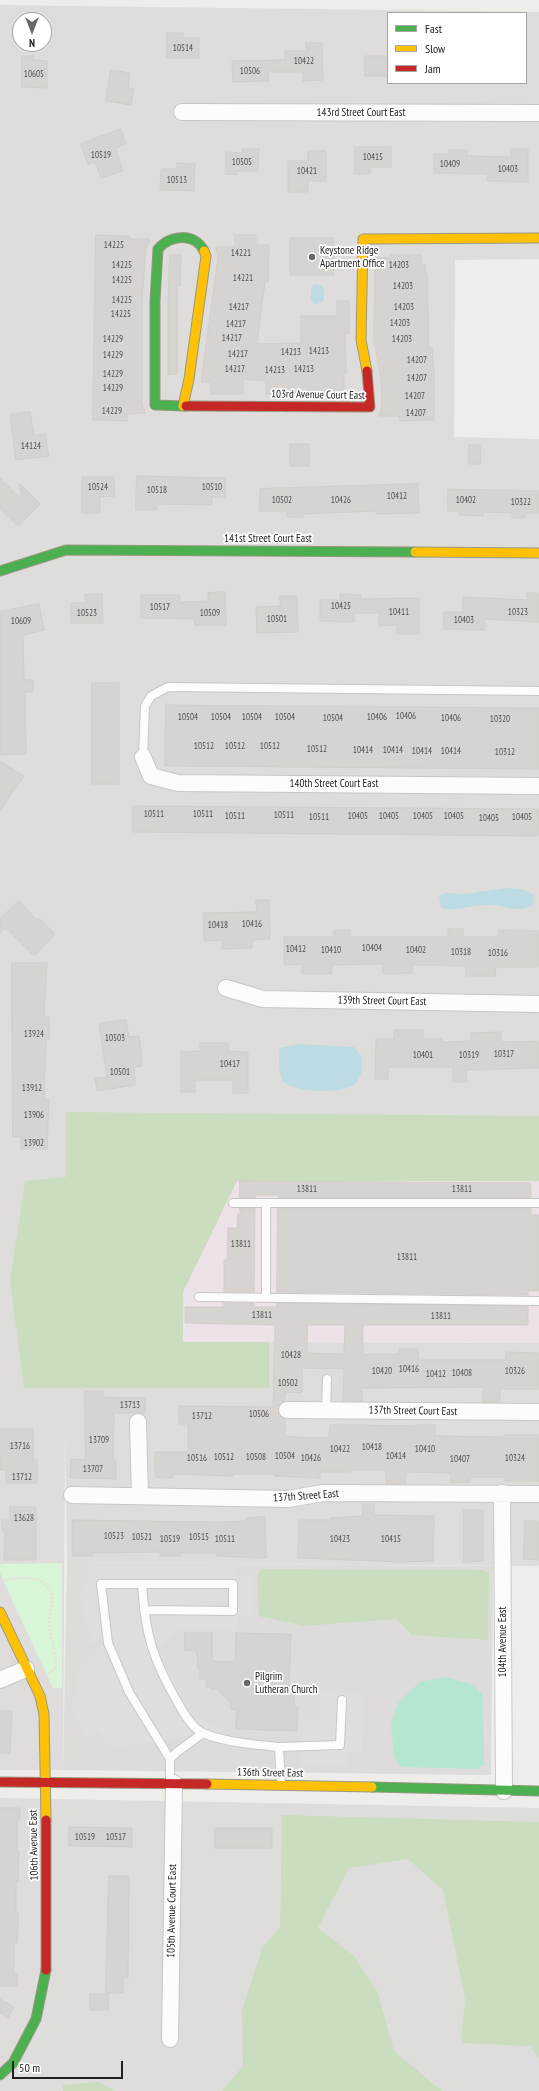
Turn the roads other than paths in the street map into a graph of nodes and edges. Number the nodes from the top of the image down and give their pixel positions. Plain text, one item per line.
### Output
1 (182, 112) dead end
2 (539, 113) edge
3 (539, 238) edge
4 (183, 406) junction
5 (539, 553) edge
6 (0, 571) edge
7 (539, 691) edge
8 (143, 758) joint
9 (539, 786) edge
10 (226, 988) dead end
11 (539, 1004) edge
12 (233, 1203) dead end
13 (266, 1203) junction
14 (539, 1203) edge
15 (199, 1297) dead end
16 (266, 1298) junction
17 (539, 1301) edge
18 (327, 1379) dead end
19 (287, 1410) dead end
20 (326, 1410) junction
21 (539, 1412) edge
22 (138, 1422) dead end
23 (502, 1493) junction
24 (539, 1494) edge
25 (72, 1495) dead end
26 (140, 1496) junction
27 (142, 1584) junction
28 (144, 1610) junction
29 (0, 1612) edge
30 (26, 1669) junction
31 (0, 1680) edge
32 (342, 1700) dead end
33 (203, 1733) junction
34 (279, 1746) junction
35 (170, 1759) junction
36 (0, 1782) edge
37 (45, 1782) junction
38 (172, 1782) junction
39 (282, 1785) junction
40 (504, 1791) junction
41 (539, 1791) edge
42 (170, 2039) dead end
43 (0, 2075) edge

1 - 2 street, 143rd Street Court East
3 - 4 street, 103rd Avenue Court East
4 - 4 street, 103rd Avenue Court East
5 - 6 street, 141st Street Court East
7 - 8 lane
8 - 9 street, 140th Street Court East
10 - 11 street, 139th Street Court East
12 - 13 lane
13 - 14 lane
13 - 16 lane
15 - 16 lane
16 - 17 lane
18 - 20 lane
19 - 20 street, 137th Street Court East
20 - 21 street, 137th Street Court East
22 - 26 street
23 - 24 street, 137th Street East
23 - 26 street, 137th Street East
23 - 40 street, 104th Avenue East
25 - 26 street, 137th Street East
27 - 28 lane
27 - 28 lane
27 - 35 lane
28 - 33 lane
29 - 30 street, 106th Avenue East
30 - 31 street
30 - 37 street, 106th Avenue East
32 - 34 lane
33 - 34 lane
33 - 35 lane
34 - 39 lane
35 - 38 lane
36 - 37 street, 136th Street East
37 - 38 street, 136th Street East
37 - 43 street, 106th Avenue East
38 - 39 street, 136th Street East
38 - 42 street, 105th Avenue Court East
39 - 40 street, 136th Street East
40 - 41 street, 136th Street East

